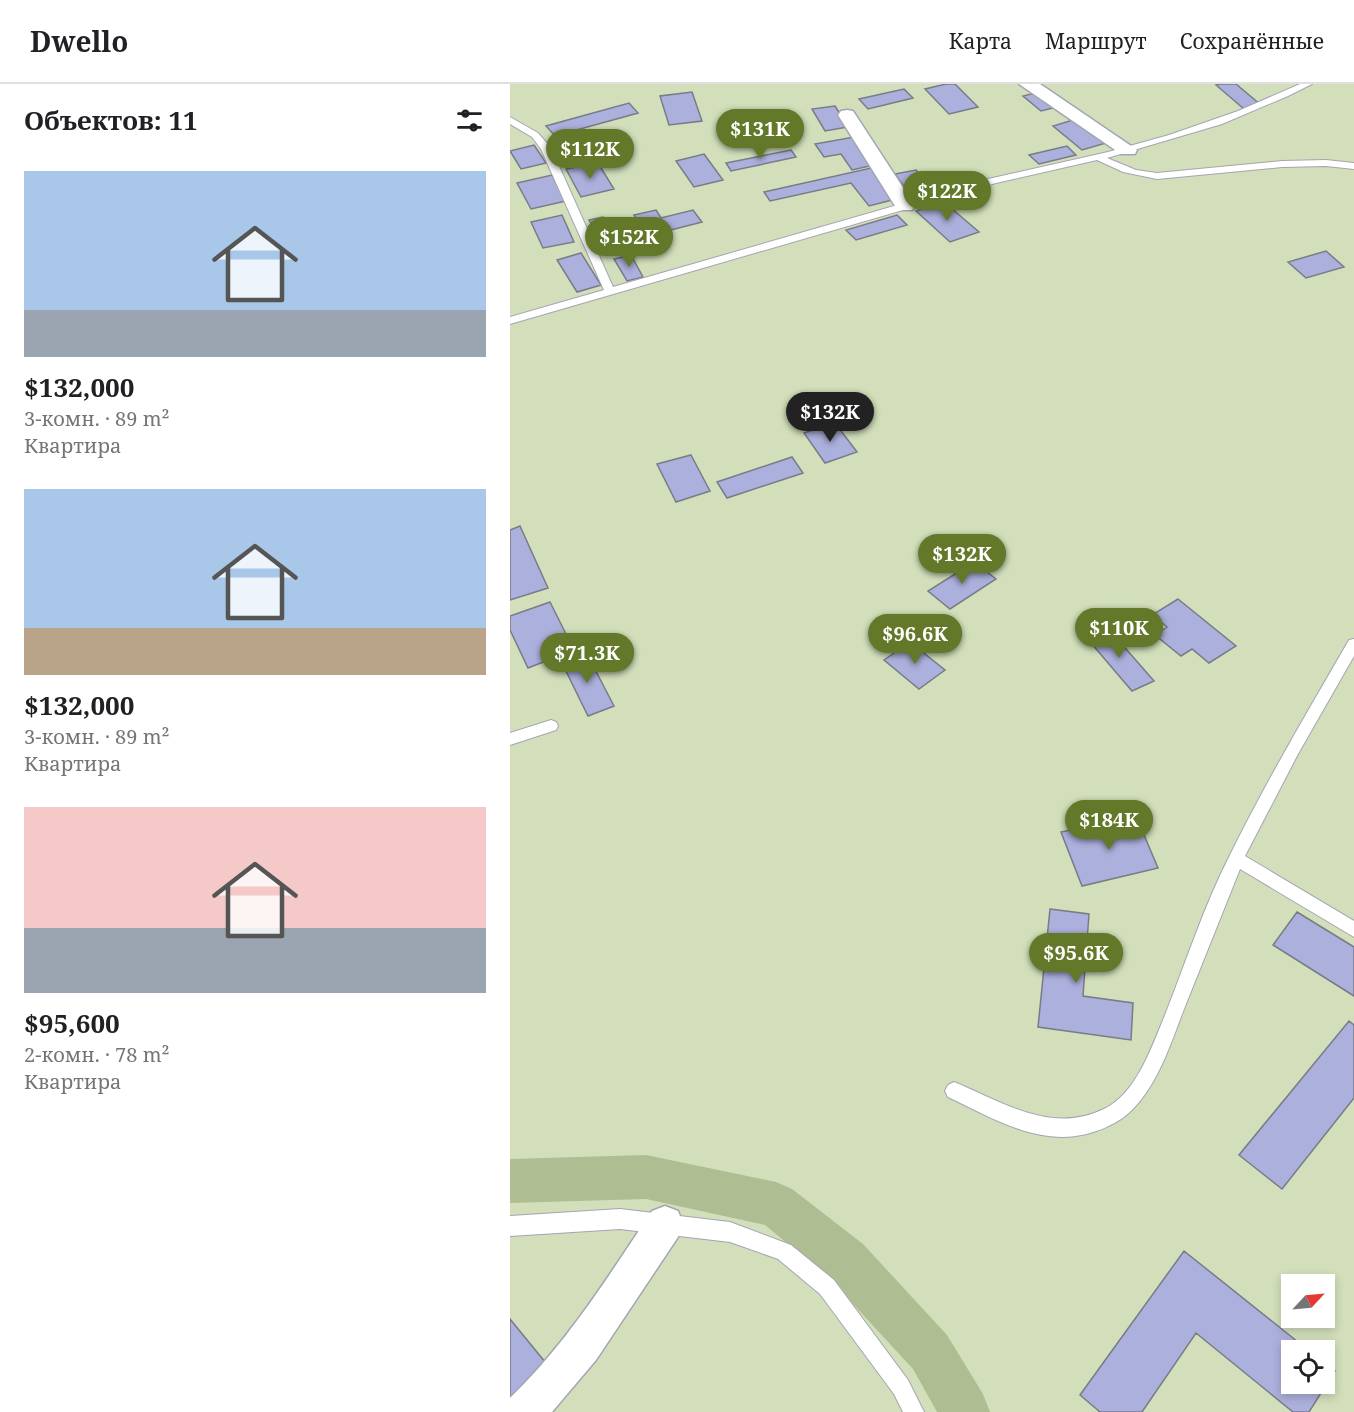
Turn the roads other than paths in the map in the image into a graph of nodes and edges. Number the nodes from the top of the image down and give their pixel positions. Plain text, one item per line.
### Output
1 (1028, 84) edge
2 (1307, 84) edge
3 (848, 115) dead end
4 (510, 120) edge
5 (1128, 150) junction
6 (1098, 157) junction
7 (1354, 166) edge
8 (905, 206) junction
9 (610, 292) junction
10 (510, 321) edge
11 (1354, 644) edge
12 (551, 726) dead end
13 (510, 740) edge
14 (1236, 858) junction
15 (1354, 930) edge
16 (954, 1091) dead end
17 (665, 1224) junction
18 (510, 1226) edge
19 (524, 1412) edge
20 (914, 1412) edge

1 - 5 street
2 - 5 lane
3 - 8 street
4 - 9 lane
5 - 6 lane
6 - 7 lane
6 - 8 lane
8 - 9 lane
9 - 10 lane
11 - 14 lane
12 - 13 lane
14 - 15 lane
14 - 16 lane
17 - 18 lane
17 - 19 street
17 - 20 lane

